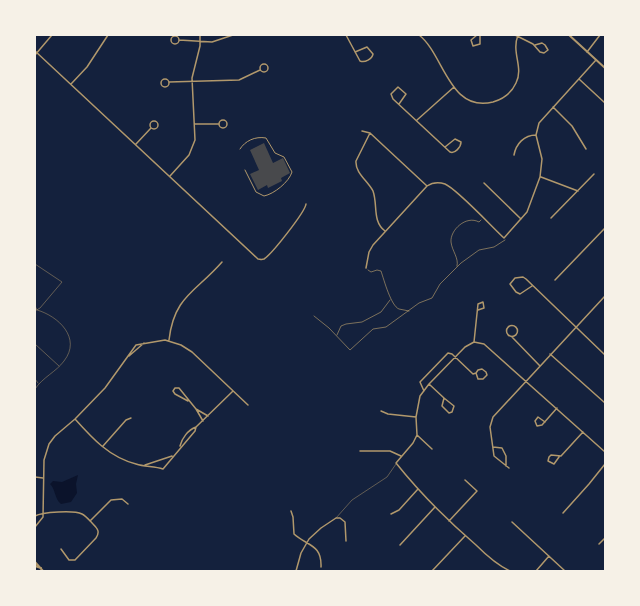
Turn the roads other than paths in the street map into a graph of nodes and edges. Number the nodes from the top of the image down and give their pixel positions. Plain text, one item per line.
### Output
1 (52, 35) edge
2 (108, 35) edge
3 (200, 35) edge
4 (233, 35) edge
5 (346, 35) edge
6 (419, 35) edge
7 (477, 35) edge
8 (480, 35) edge
9 (517, 35) edge
10 (569, 35) edge
11 (600, 35) edge
12 (179, 40) junction
13 (200, 42) junction
14 (535, 45) junction
15 (36, 52) edge
16 (355, 52) junction
17 (587, 52) junction
18 (35, 56) edge
19 (596, 60) junction
20 (605, 68) edge
21 (260, 70) junction
22 (579, 79) junction
23 (169, 82) junction
24 (192, 82) junction
25 (71, 84) junction
26 (454, 87) junction
27 (605, 103) edge
28 (399, 104) junction
29 (553, 107) junction
30 (417, 120) junction
31 (195, 124) junction
32 (219, 124) junction
33 (151, 128) junction
34 (362, 131) dead end
35 (370, 133) junction
36 (536, 134) junction
37 (136, 145) junction
38 (446, 147) junction
39 (240, 149) dead end
40 (586, 149) dead end
41 (514, 155) dead end
42 (245, 170) dead end
43 (594, 174) dead end
44 (170, 176) junction
45 (540, 177) junction
46 (484, 183) dead end
47 (427, 186) junction
48 (578, 191) junction
49 (306, 204) dead end
50 (551, 218) dead end
51 (521, 219) junction
52 (605, 228) edge
53 (385, 231) junction
54 (222, 262) dead end
55 (35, 265) edge
56 (366, 268) road end
57 (555, 280) dead end
58 (532, 286) junction
59 (605, 296) edge
60 (35, 306) edge
61 (37, 310) junction
62 (478, 310) junction
63 (35, 311) edge
64 (576, 327) junction
65 (512, 337) junction
66 (169, 340) junction
67 (474, 342) junction
68 (35, 344) edge
69 (550, 354) junction
70 (605, 355) edge
71 (455, 357) junction
72 (59, 366) junction
73 (540, 366) junction
74 (476, 374) junction
75 (35, 379) edge
76 (526, 380) junction
77 (39, 384) junction
78 (429, 384) junction
79 (35, 389) edge
80 (233, 391) junction
81 (424, 391) junction
82 (444, 398) junction
83 (188, 401) junction
84 (605, 403) edge
85 (248, 405) dead end
86 (556, 408) junction
87 (196, 409) junction
88 (381, 411) dead end
89 (208, 416) junction
90 (416, 417) junction
91 (131, 418) dead end
92 (75, 419) junction
93 (203, 421) junction
94 (545, 422) junction
95 (196, 427) junction
96 (583, 432) junction
97 (417, 435) junction
98 (103, 447) junction
99 (180, 447) junction
100 (493, 447) junction
101 (432, 449) dead end
102 (360, 451) dead end
103 (605, 452) edge
104 (172, 456) junction
105 (401, 456) junction
106 (559, 457) junction
107 (396, 463) junction
108 (605, 464) edge
109 (144, 466) junction
110 (506, 466) junction
111 (509, 468) dead end
112 (35, 477) edge
113 (43, 478) junction
114 (465, 480) dead end
115 (418, 489) junction
116 (128, 504) dead end
117 (435, 507) junction
118 (291, 511) dead end
119 (43, 513) junction
120 (562, 513) dead end
121 (391, 514) dead end
122 (35, 516) edge
123 (336, 518) junction
124 (90, 521) junction
125 (449, 521) junction
126 (512, 522) dead end
127 (35, 527) edge
128 (465, 536) junction
129 (605, 538) edge
130 (346, 541) dead end
131 (307, 542) junction
132 (599, 544) dead end
133 (400, 545) dead end
134 (61, 549) dead end
135 (549, 556) junction
136 (35, 562) edge
137 (35, 566) edge
138 (321, 567) dead end
139 (41, 568) junction
140 (43, 571) edge
141 (296, 571) edge
142 (432, 571) edge
143 (510, 571) edge
144 (536, 571) edge
145 (566, 571) edge

1 - 15 street
2 - 25 street
3 - 13 street
4 - 13 street
5 - 16 street
6 - 26 street
7 - 8 street
9 - 14 street
9 - 26 street
10 - 17 street
11 - 17 street
12 - 12 street
12 - 13 street
13 - 24 street
14 - 14 street
15 - 18 street
15 - 25 street
16 - 16 street
17 - 19 street
19 - 20 street
19 - 22 street
21 - 21 street
21 - 24 street
22 - 27 street
22 - 29 street
23 - 23 street
23 - 24 street
24 - 31 street
25 - 37 street
26 - 30 street
28 - 28 street
28 - 30 street
29 - 36 street
29 - 40 street
30 - 38 street
31 - 32 street
31 - 44 street
32 - 32 street
33 - 33 street
33 - 37 street
34 - 35 street
35 - 47 street
35 - 53 street
36 - 41 street
36 - 45 street
37 - 44 street
38 - 38 street
39 - 42 street
43 - 48 street
44 - 49 street
45 - 48 street
45 - 51 street
46 - 51 street
47 - 51 street
47 - 53 street
48 - 50 street
52 - 57 street
53 - 56 street
54 - 66 street
55 - 61 lane
58 - 58 street
58 - 64 street
59 - 64 street
60 - 61 lane
61 - 63 lane
61 - 72 lane
62 - 62 street
62 - 67 street
64 - 69 street
64 - 70 street
65 - 65 street
65 - 73 street
66 - 80 street
66 - 92 street
67 - 71 street
67 - 76 street
68 - 72 lane
69 - 73 street
69 - 84 street
71 - 74 street
71 - 78 street
71 - 81 street
72 - 77 lane
73 - 76 street
74 - 74 street
75 - 77 lane
76 - 86 street
76 - 100 street
77 - 79 lane
78 - 81 street
78 - 82 street
80 - 85 street
80 - 89 street
81 - 90 street
82 - 82 street
83 - 83 street
83 - 87 street
86 - 94 street
86 - 96 street
87 - 89 street
87 - 93 street
88 - 90 street
89 - 93 street
90 - 97 street
91 - 98 street
92 - 98 street
92 - 113 street
93 - 95 street
94 - 94 street
95 - 99 street
95 - 99 street
96 - 103 street
96 - 106 street
97 - 101 street
97 - 105 street
98 - 109 street
99 - 104 street
100 - 110 street
100 - 110 street
102 - 105 street
104 - 109 street
104 - 109 street
105 - 107 street
106 - 106 street
107 - 115 street
107 - 123 lane
108 - 120 street
110 - 111 street
112 - 113 street
113 - 119 street
114 - 125 street
115 - 117 street
115 - 121 street
116 - 124 street
117 - 125 street
117 - 133 street
118 - 131 street
119 - 122 street
119 - 124 street
119 - 127 street
123 - 130 street
123 - 131 street
124 - 134 street
125 - 128 street
126 - 135 street
128 - 142 street
128 - 143 street
129 - 132 street
131 - 138 street
131 - 141 street
135 - 144 street
135 - 145 street
136 - 139 street
137 - 139 street
139 - 140 street

